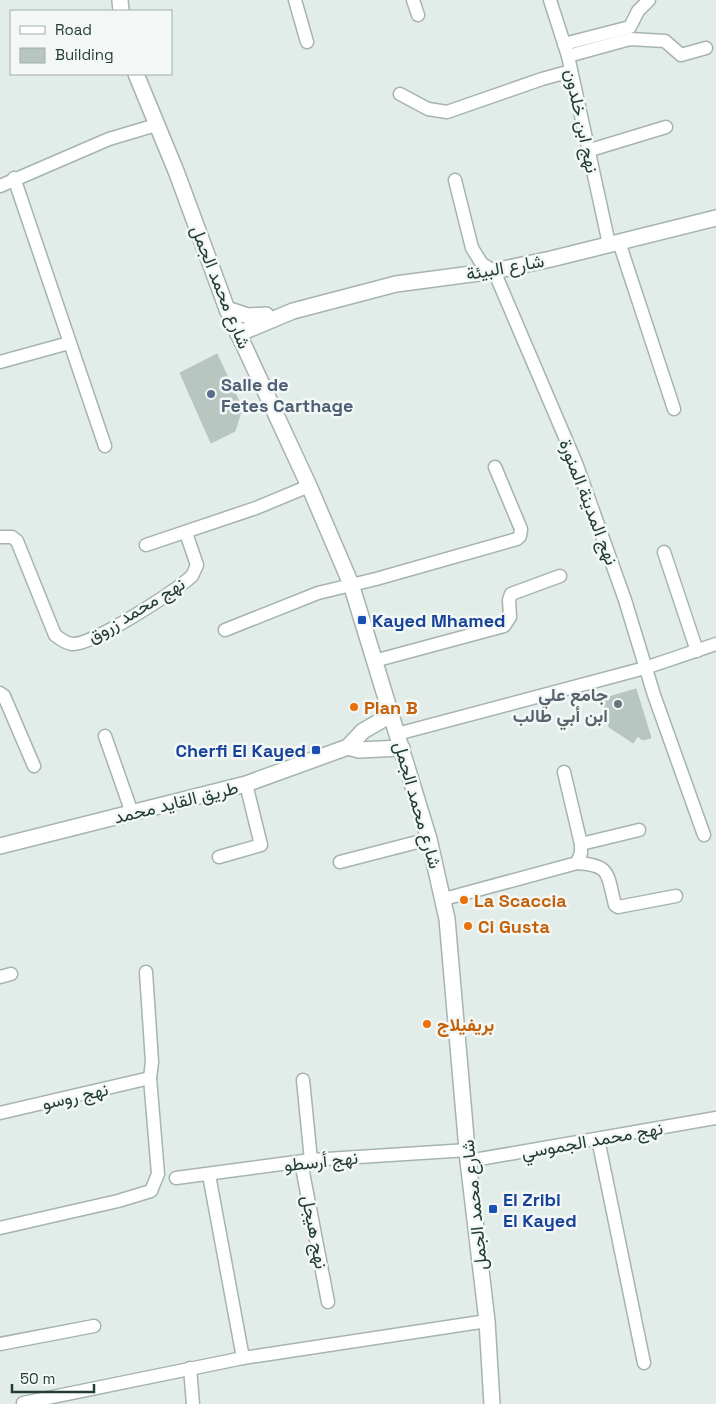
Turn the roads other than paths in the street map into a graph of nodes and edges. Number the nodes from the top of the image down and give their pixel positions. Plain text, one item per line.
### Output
1 (295, 0) edge
2 (413, 0) edge
3 (550, 0) edge
4 (649, 0) edge
5 (418, 15) dead end
6 (307, 42) dead end
7 (706, 48) dead end
8 (566, 50) junction
9 (571, 71) junction
10 (136, 75) edge
11 (400, 94) dead end
12 (156, 124) junction
13 (666, 127) dead end
14 (587, 150) junction
15 (14, 178) junction
16 (455, 180) dead end
17 (0, 186) edge
18 (716, 218) edge
19 (614, 243) junction
20 (494, 271) junction
21 (227, 309) junction
22 (269, 317) junction
23 (237, 330) junction
24 (69, 343) junction
25 (249, 356) junction
26 (0, 362) edge
27 (674, 409) dead end
28 (105, 446) dead end
29 (495, 467) dead end
30 (310, 486) junction
31 (186, 533) junction
32 (6, 537) edge
33 (146, 545) dead end
34 (664, 552) dead end
35 (560, 576) dead end
36 (351, 584) junction
37 (225, 630) dead end
38 (716, 644) edge
39 (697, 650) junction
40 (374, 661) junction
41 (645, 668) junction
42 (0, 693) edge
43 (390, 712) junction
44 (105, 736) dead end
45 (399, 741) junction
46 (348, 747) junction
47 (34, 766) dead end
48 (564, 772) dead end
49 (246, 784) junction
50 (132, 813) junction
51 (639, 830) dead end
52 (704, 835) dead end
53 (429, 839) junction
54 (581, 844) junction
55 (0, 846) edge
56 (218, 857) dead end
57 (340, 862) dead end
58 (578, 863) junction
59 (676, 896) dead end
60 (444, 899) junction
61 (146, 972) dead end
62 (150, 1078) junction
63 (303, 1080) dead end
64 (0, 1113) edge
65 (716, 1118) edge
66 (598, 1139) junction
67 (468, 1156) junction
68 (306, 1161) junction
69 (209, 1175) junction
70 (176, 1178) dead end
71 (0, 1228) edge
72 (328, 1302) dead end
73 (487, 1321) junction
74 (94, 1326) dead end
75 (0, 1344) edge
76 (243, 1358) junction
77 (644, 1363) dead end
78 (190, 1368) junction
79 (23, 1403) edge
80 (193, 1404) edge
81 (492, 1404) edge

1 - 6 street
2 - 5 street
3 - 8 street, نهج ابن خلدون
4 - 8 street
7 - 8 street
8 - 9 street, نهج ابن خلدون
9 - 11 street
9 - 14 street, نهج ابن خلدون
10 - 12 street, شارع محمد الجمل
12 - 15 street
12 - 21 street, شارع محمد الجمل
13 - 14 street
14 - 19 street, نهج ابن خلدون
15 - 17 street
15 - 24 street
16 - 20 street, نهج المدينة المنورة
18 - 19 street, شارع البيئة
19 - 20 street, شارع البيئة
19 - 27 street, نهج ابن خلدون
20 - 22 street, شارع البيئة
20 - 41 street, نهج المدينة المنورة
21 - 22 street
21 - 23 street, شارع محمد الجمل
22 - 23 street, شارع البيئة
22 - 25 street
23 - 25 street, شارع محمد الجمل
24 - 26 street
24 - 28 street
25 - 30 street, شارع محمد الجمل
29 - 36 street
30 - 31 street
30 - 36 street, شارع محمد الجمل
31 - 32 street, نهج محمد زروق
31 - 33 street
34 - 39 street
35 - 40 street
36 - 37 street
36 - 40 street, شارع محمد الجمل
38 - 39 street
39 - 41 street
40 - 43 street, شارع محمد الجمل
41 - 45 street
41 - 52 street, نهج المدينة المنورة
42 - 47 street
43 - 45 street, شارع محمد الجمل
43 - 46 street, طريق القايد محمد
44 - 50 street
45 - 46 street, طريق القايد محمد
45 - 53 street, شارع محمد الجمل
46 - 49 street, طريق القايد محمد
48 - 54 street
49 - 50 street, طريق القايد محمد
49 - 56 street
50 - 55 street, طريق القايد محمد
51 - 54 street
53 - 57 street
53 - 60 street, شارع محمد الجمل
54 - 58 street
58 - 59 street
58 - 60 street
60 - 67 street, شارع محمد الجمل
61 - 62 street
62 - 64 street, نهج روسو
62 - 71 street
63 - 68 street, نهج هيجل
65 - 66 street, نهج محمد الجموسي
66 - 67 street, نهج محمد الجموسي
66 - 77 street
67 - 68 street, نهج أرسطو
67 - 73 street, شارع محمد الجمل
68 - 69 street, نهج أرسطو
68 - 72 street, نهج هيجل
69 - 70 street, نهج أرسطو
69 - 76 street
73 - 76 street
73 - 81 street, شارع محمد الجمل
74 - 75 street
76 - 78 street
78 - 79 street
78 - 80 street

